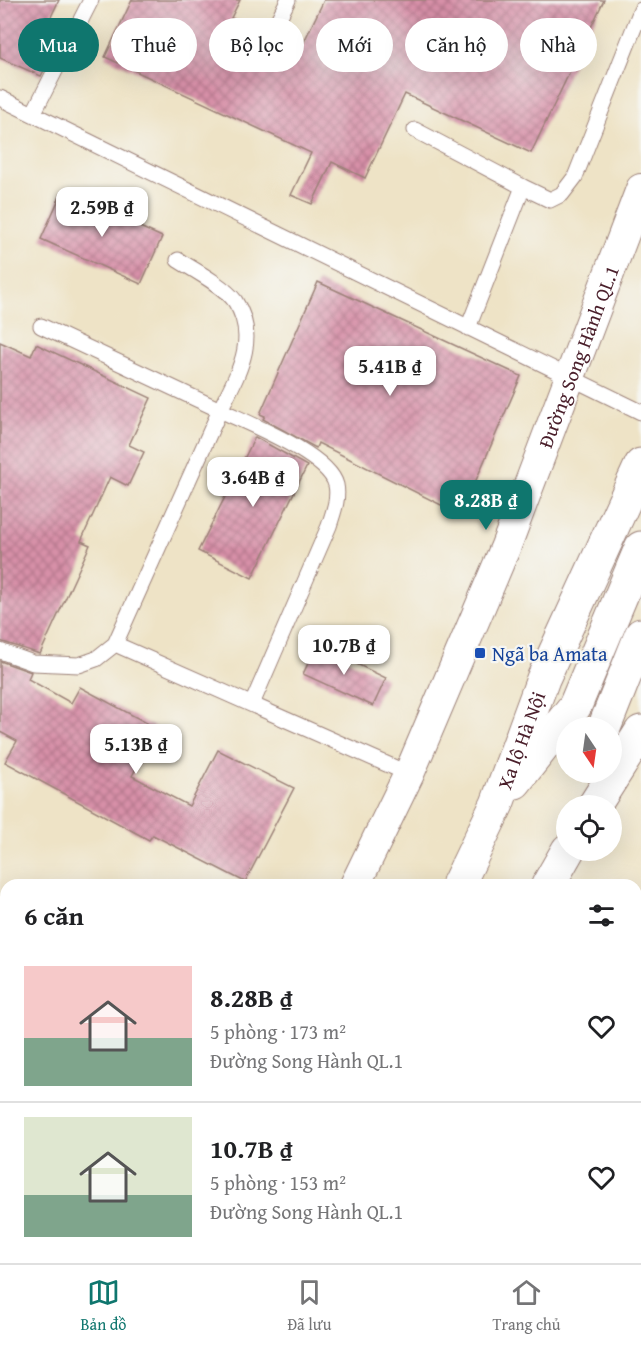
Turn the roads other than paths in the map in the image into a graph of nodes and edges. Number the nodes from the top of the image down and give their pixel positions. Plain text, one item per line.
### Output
1 (91, 0) edge
2 (288, 0) edge
3 (641, 10) edge
4 (279, 18) edge
5 (0, 98) edge
6 (33, 114) junction
7 (415, 130) dead end
8 (523, 187) junction
9 (641, 189) edge
10 (178, 260) dead end
11 (41, 326) dead end
12 (468, 328) junction
13 (571, 378) junction
14 (220, 410) junction
15 (641, 412) edge
16 (641, 465) edge
17 (641, 548) edge
18 (641, 635) edge
19 (115, 644) junction
20 (0, 651) edge
21 (252, 704) junction
22 (608, 717) edge
23 (641, 732) edge
24 (409, 774) junction
25 (599, 795) edge
26 (497, 804) junction
27 (562, 861) edge
28 (358, 879) edge
29 (461, 879) edge
30 (551, 879) edge

1 - 6 lane
2 - 4 lane
3 - 8 lane
5 - 6 lane
6 - 12 lane
7 - 8 lane
8 - 12 lane
9 - 13 street, Đường Song Hành QL.1
10 - 14 lane
11 - 14 lane
12 - 13 lane
13 - 15 lane
13 - 24 street, Đường Song Hành QL.1
14 - 19 lane
14 - 21 lane
16 - 26 highway, Xa lộ Hà Nội
17 - 26 highway
18 - 22 highway
19 - 20 lane
19 - 21 lane
21 - 24 lane
23 - 25 highway
24 - 28 street, Đường Song Hành QL.1
26 - 29 highway, Xa lộ Hà Nội
27 - 30 highway

